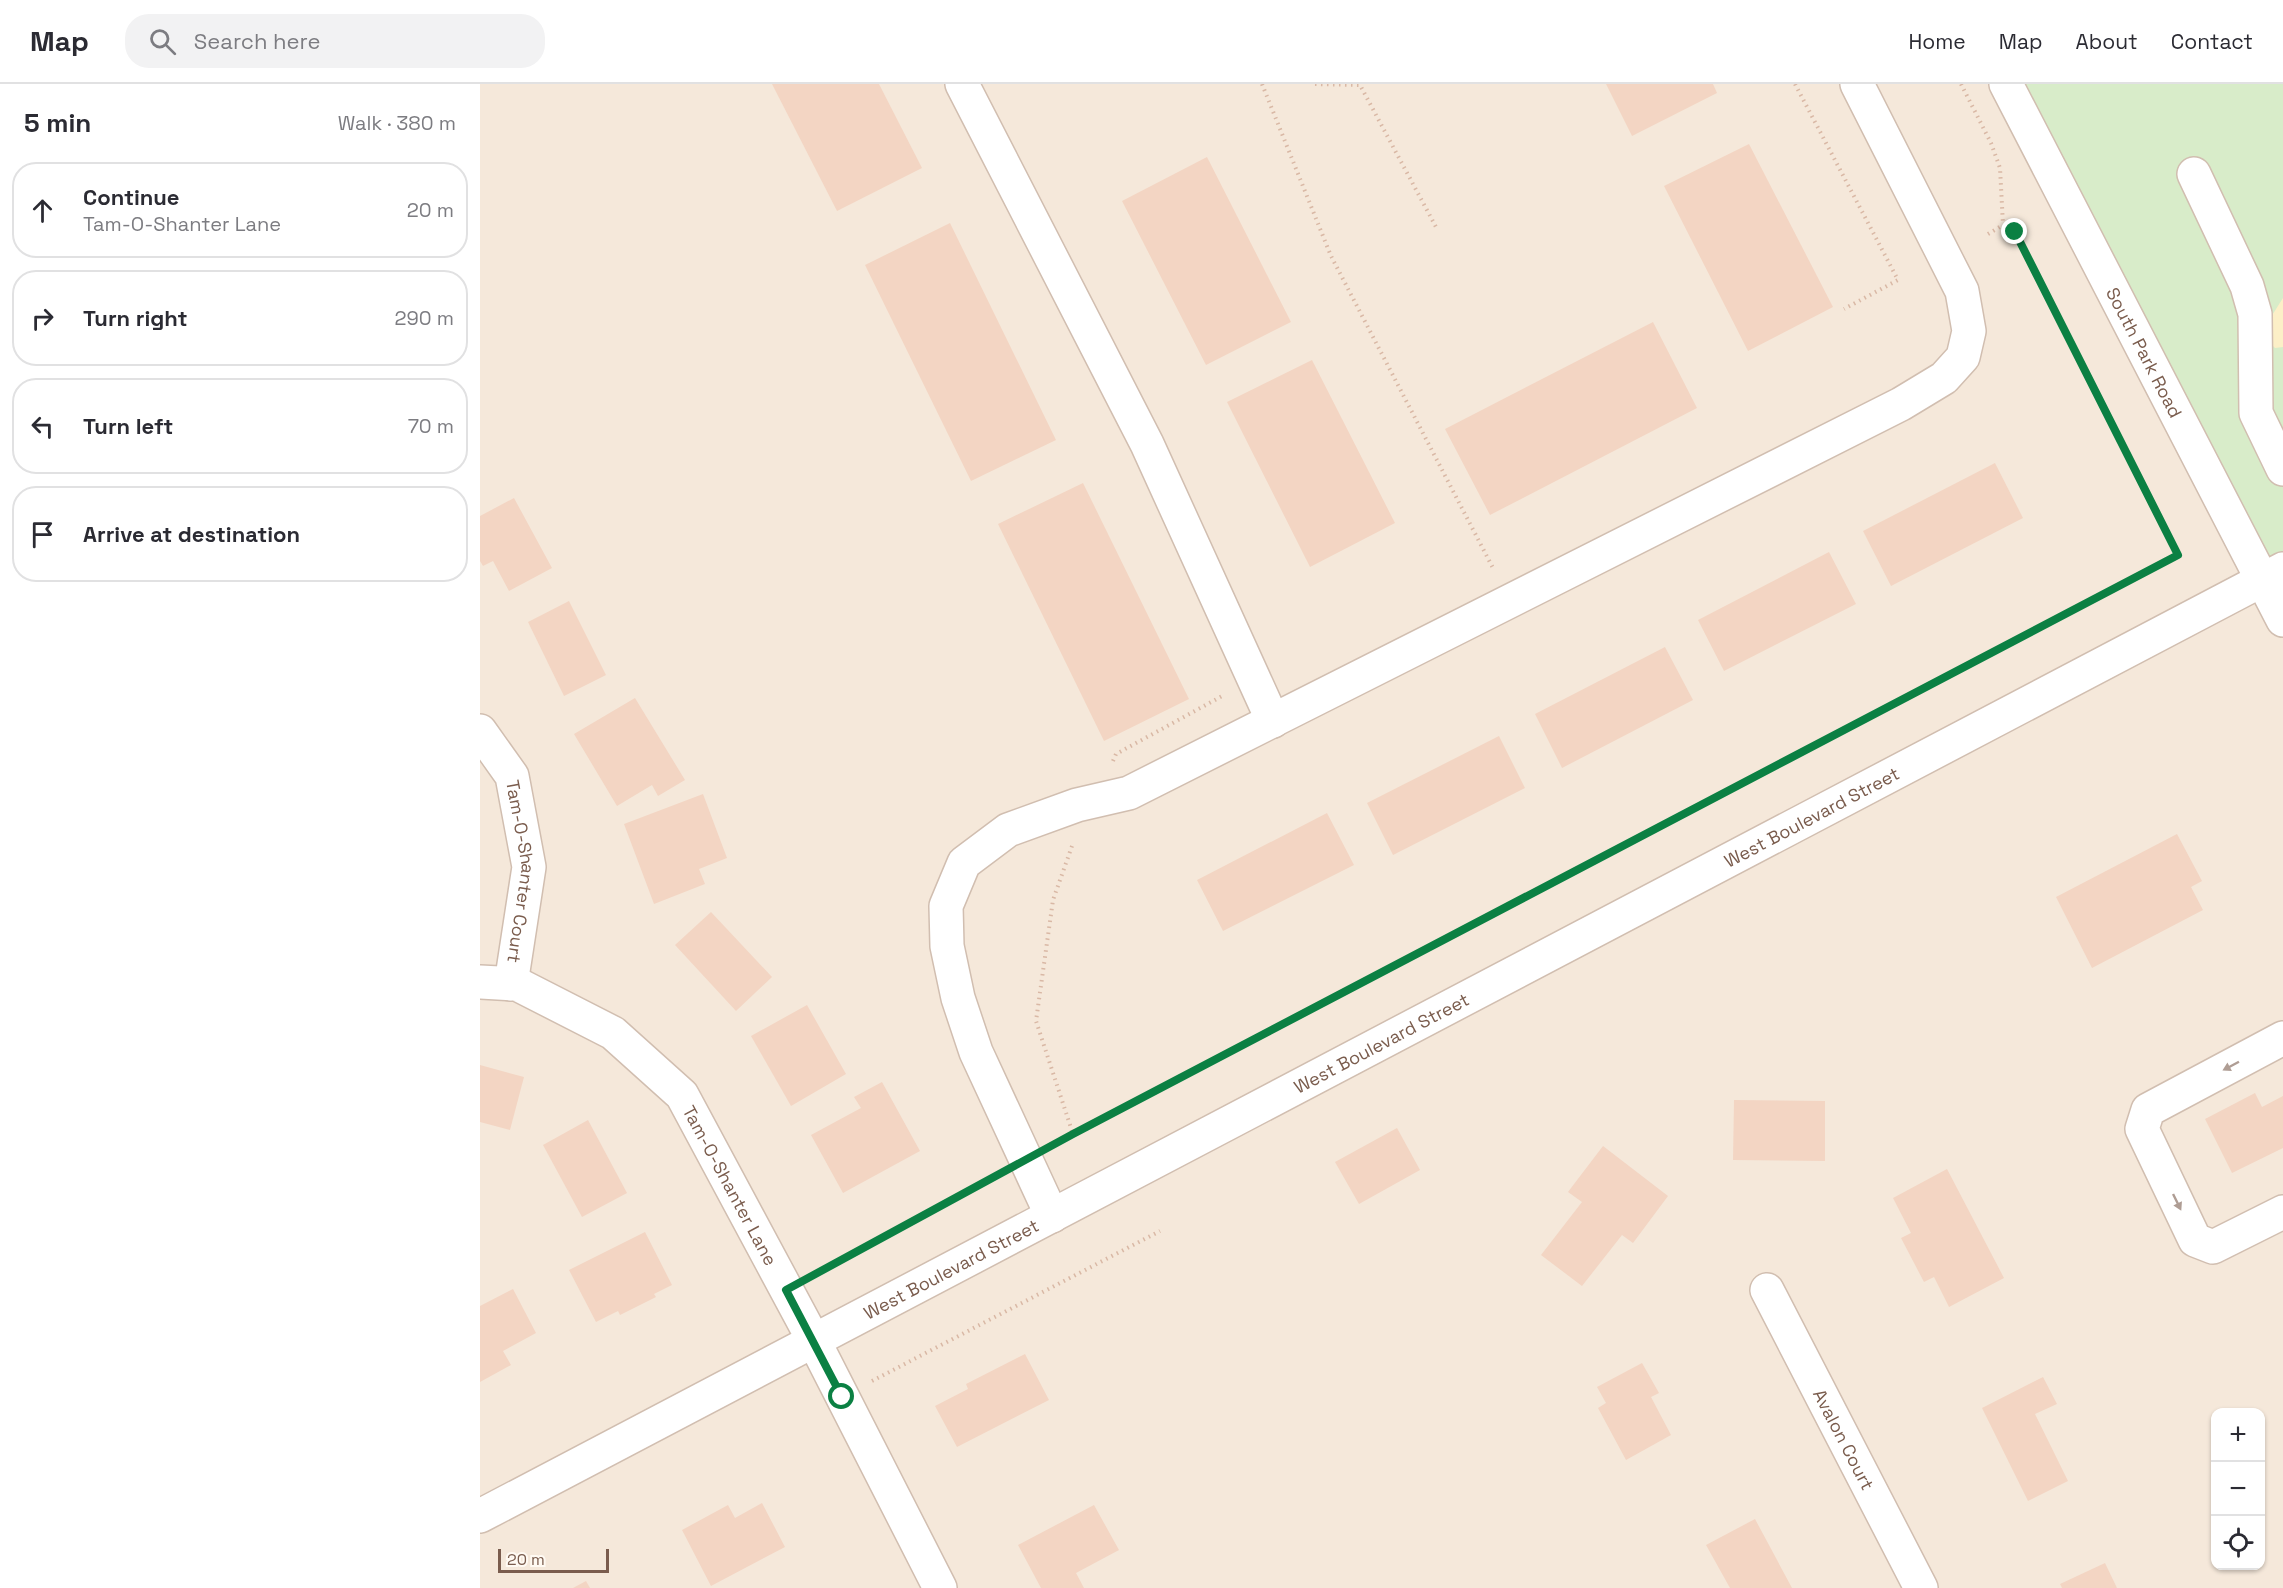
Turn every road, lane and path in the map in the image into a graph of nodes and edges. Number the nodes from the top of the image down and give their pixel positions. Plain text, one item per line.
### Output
1 (962, 84) edge
2 (1262, 84) edge
3 (1315, 84) edge
4 (1795, 84) edge
5 (1857, 84) edge
6 (1961, 84) edge
7 (2006, 84) edge
8 (2194, 174) dead end
9 (2003, 225) junction
10 (1436, 227) dead end
11 (1988, 234) dead end
12 (1844, 309) dead end
13 (2283, 469) edge
14 (2273, 575) edge
15 (1510, 602) junction
16 (2283, 620) edge
17 (1254, 679) junction
18 (1273, 721) junction
19 (480, 731) edge
20 (1092, 803) junction
21 (495, 983) edge
22 (2283, 1038) edge
23 (1073, 1134) junction
24 (1024, 1161) junction
25 (2283, 1212) edge
26 (1052, 1216) junction
27 (1160, 1231) dead end
28 (786, 1290) junction
29 (1767, 1290) dead end
30 (814, 1341) junction
31 (842, 1397) junction
32 (480, 1516) edge
33 (940, 1588) edge
34 (1921, 1588) edge

1 - 17 street
2 - 15 path
3 - 10 path
4 - 12 path
5 - 15 street
6 - 9 path
7 - 14 street, South Park Road
8 - 13 street
9 - 11 path
9 - 23 path
14 - 16 street, South Park Road
14 - 26 street, West Boulevard Street
15 - 18 street
17 - 18 street
17 - 20 path
18 - 20 street
19 - 21 street, Tam-O-Shanter Court
20 - 23 path
20 - 24 street
21 - 28 street, Tam-O-Shanter Lane
22 -> 25 street
23 - 24 path
24 - 26 street
24 - 28 path
26 - 30 street, West Boulevard Street
27 - 31 path
28 - 30 street, Tam-O-Shanter Lane
29 - 34 street, Avalon Court
30 - 31 street, Tam-O-Shanter Lane
30 - 32 street, West Boulevard Street
31 - 33 street, Tam-O-Shanter Lane

